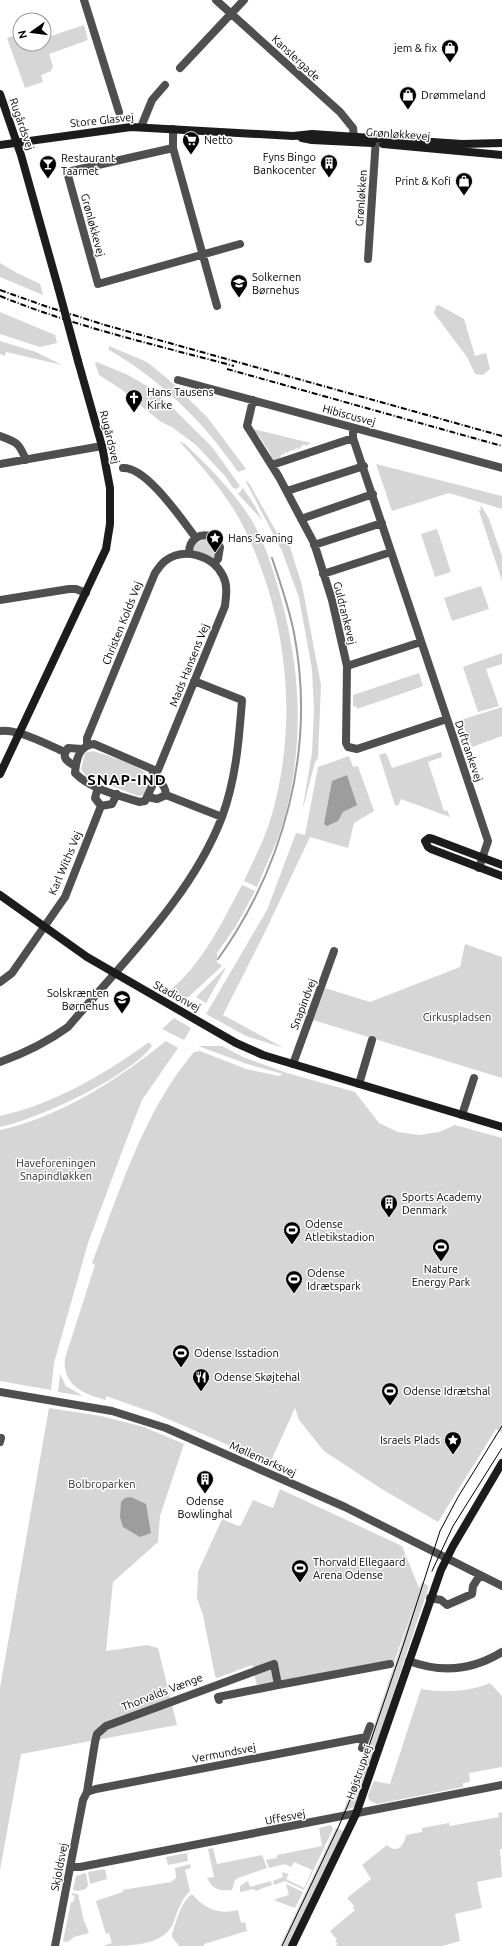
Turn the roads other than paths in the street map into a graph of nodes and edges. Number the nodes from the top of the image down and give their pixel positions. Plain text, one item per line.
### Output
1 (84, 0) edge
2 (216, 0) edge
3 (244, 0) edge
4 (231, 15) junction
5 (180, 68) dead end
6 (165, 85) dead end
7 (0, 94) edge
8 (119, 112) dead end
9 (141, 127) junction
10 (172, 129) junction
11 (293, 136) junction
12 (354, 136) junction
13 (376, 141) junction
14 (16, 142) junction
15 (502, 143) edge
16 (0, 144) edge
17 (173, 148) junction
18 (502, 151) edge
19 (481, 154) junction
20 (502, 155) edge
21 (240, 244) dead end
22 (202, 255) junction
23 (368, 259) dead end
24 (217, 306) dead end
25 (178, 380) dead end
26 (253, 400) junction
27 (354, 428) junction
28 (0, 436) edge
29 (353, 438) junction
30 (102, 446) junction
31 (26, 460) junction
32 (0, 464) edge
33 (272, 465) junction
34 (364, 466) junction
35 (123, 468) dead end
36 (502, 468) edge
37 (287, 491) junction
38 (373, 494) junction
39 (301, 519) junction
40 (382, 523) junction
41 (196, 538) junction
42 (314, 545) junction
43 (391, 552) junction
44 (189, 554) junction
45 (214, 564) junction
46 (323, 574) junction
47 (86, 593) junction
48 (0, 600) edge
49 (421, 642) junction
50 (347, 666) junction
51 (194, 681) junction
52 (447, 719) junction
53 (0, 731) edge
54 (19, 734) junction
55 (84, 747) junction
56 (65, 752) junction
57 (75, 766) junction
58 (0, 774) edge
59 (155, 777) junction
60 (98, 787) junction
61 (117, 794) junction
62 (166, 795) junction
63 (148, 797) junction
64 (101, 806) junction
65 (222, 817) junction
66 (483, 858) junction
67 (502, 865) edge
68 (479, 868) junction
69 (502, 876) edge
70 (0, 895) edge
71 (44, 926) junction
72 (334, 951) dead end
73 (113, 973) junction
74 (0, 982) edge
75 (372, 1040) dead end
76 (0, 1062) edge
77 (293, 1064) junction
78 (474, 1078) dead end
79 (359, 1084) junction
80 (462, 1115) junction
81 (502, 1127) edge
82 (0, 1392) edge
83 (0, 1438) edge
84 (0, 1442) edge
85 (502, 1463) edge
86 (446, 1559) junction
87 (480, 1575) junction
88 (502, 1586) edge
89 (430, 1598) junction
90 (502, 1652) edge
91 (409, 1660) junction
92 (390, 1664) dead end
93 (278, 1685) junction
94 (219, 1700) dead end
95 (370, 1726) dead end
96 (366, 1737) junction
97 (362, 1748) dead end
98 (502, 1785) edge
99 (87, 1792) junction
100 (356, 1814) junction
101 (71, 1867) junction
102 (55, 1946) edge
103 (292, 1946) edge

1 - 8 street
2 - 4 street, Kanslergade
3 - 4 street
4 - 5 street
4 - 12 street, Kanslergade
6 - 9 street, Store Glasvej
7 - 14 street, Rugårdsvej
9 - 10 street, Grønløkkevej
9 - 14 street, Store Glasvej
10 - 11 street, Grønløkkevej
10 - 17 street
11 - 12 street, Grønløkkevej
11 - 13 street, Grønløkkevej
12 - 13 street, Grønløkkevej
13 - 15 street, Grønløkkevej
13 - 19 street, Grønløkkevej
13 - 23 street, Grønløkken
14 - 16 street, Store Glasvej
14 - 30 street, Rugårdsvej, bridge
17 - 22 street
17 - 22 street, Grønløkkevej
18 - 19 street
19 - 20 street, Grønløkkevej
21 - 22 street, Grønløkkevej
22 - 24 street
25 - 26 street, Hibiscusvej
26 - 27 street, Hibiscusvej
26 - 33 street, Guldrankevej
27 - 29 street, Duftrankevej
27 - 36 street, Hibiscusvej
28 - 31 street
29 - 33 street
29 - 34 street, Duftrankevej
30 - 31 street
30 - 47 street, Rugårdsvej
31 - 32 street
33 - 37 street, Guldrankevej
34 - 37 street
34 - 38 street, Duftrankevej
35 - 41 street
37 - 39 street, Guldrankevej
38 - 39 street
38 - 40 street, Duftrankevej
39 - 42 street, Guldrankevej
40 - 42 street
40 - 43 street, Duftrankevej
41 - 44 street
41 - 45 street
42 - 46 street, Guldrankevej
43 - 46 street
43 - 49 street, Duftrankevej
44 - 45 street
44 - 55 street, Christen Kolds Vej
45 - 51 street, Mads Hansens Vej
46 - 50 street, Guldrankevej
47 - 48 street
47 - 54 street, Rugårdsvej
49 - 50 street
49 - 52 street, Duftrankevej
50 - 52 street, Guldrankevej
51 - 59 street, Mads Hansens Vej
51 - 65 street
52 - 66 street, Duftrankevej
53 - 54 street
54 - 56 street
54 - 58 street, Rugårdsvej
55 - 56 street
55 - 57 street, Christen Kolds Vej
55 - 59 street
56 - 57 street
57 - 60 street
59 - 62 street
59 - 63 street, Mads Hansens Vej
60 - 61 street
60 - 64 street
61 - 63 street
61 - 64 street
62 - 63 street
62 - 65 street
64 - 71 street, Karl Withs Vej
65 - 73 street
66 - 67 street
66 - 68 street, Duftrankevej
66 - 68 street
68 - 69 street
70 - 71 street, Stadionvej
71 - 73 street, Stadionvej
71 - 74 street, Karl Withs Vej
72 - 77 street, Snapindvej
73 - 76 street
73 - 77 street, Stadionvej
75 - 79 street
77 - 79 street, Stadionvej
78 - 80 street
79 - 80 street, Stadionvej
80 - 81 street, Stadionvej
82 - 86 street, Møllemarksvej
83 - 84 street
85 - 86 street, Højstrupvej
86 - 87 street, Møllemarksvej
86 - 89 street, Højstrupvej
87 - 88 street, Møllemarksvej
87 - 89 street
89 - 91 street, Højstrupvej
90 - 91 street
91 - 100 street, Højstrupvej
92 - 93 street
93 - 94 street
93 - 99 street, Thorvalds Vænge
95 - 96 street
96 - 97 street
96 - 99 street, Vermundsvej
98 - 100 street, Uffesvej
99 - 101 street, Skjoldsvej
100 - 101 street, Uffesvej
100 - 103 street, Højstrupvej
101 - 102 street, Skjoldsvej

